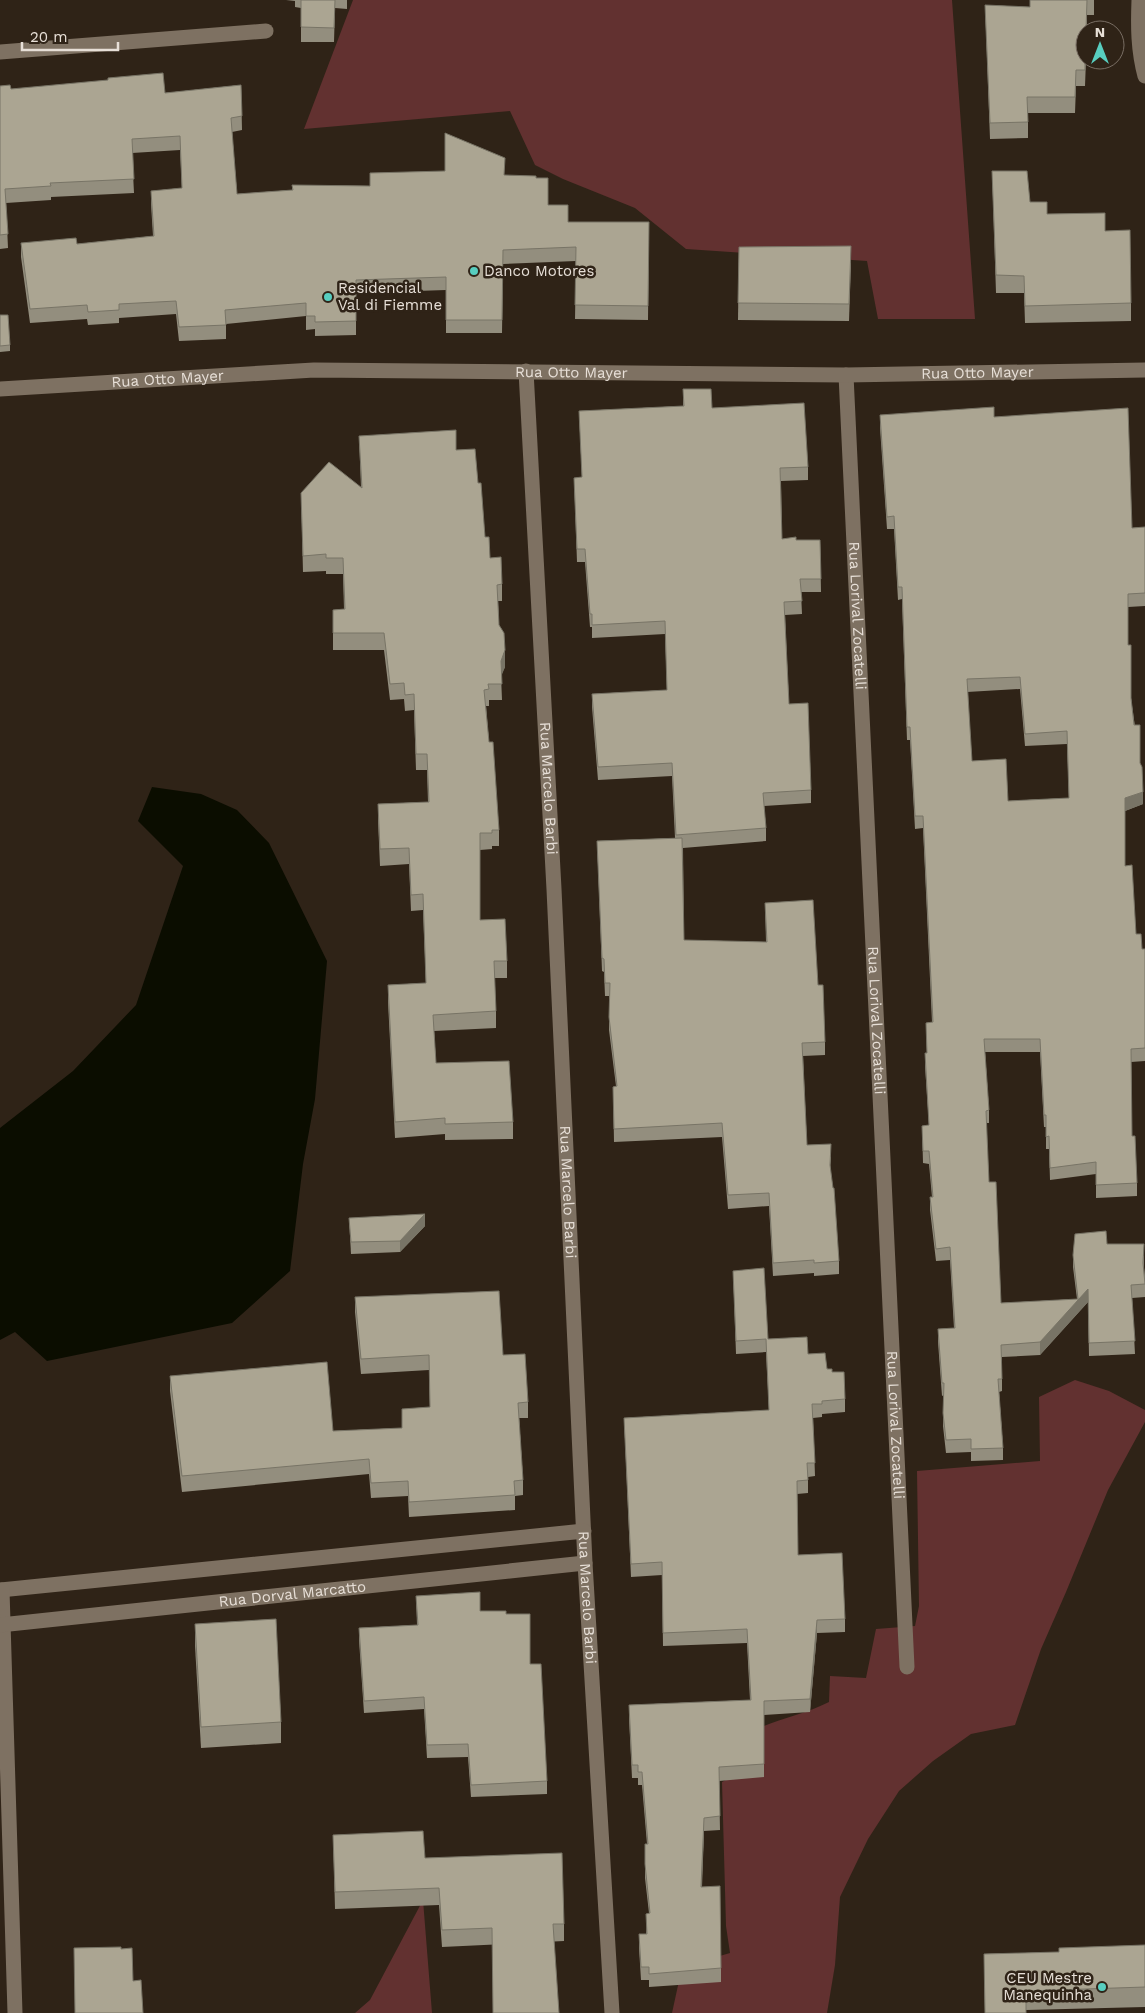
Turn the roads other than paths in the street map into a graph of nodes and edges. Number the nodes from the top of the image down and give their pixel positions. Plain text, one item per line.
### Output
1 (1139, 0) edge
2 (266, 31) dead end
3 (0, 52) edge
4 (1143, 62) edge
5 (1145, 76) edge
6 (1145, 370) edge
7 (526, 371) junction
8 (846, 374) junction
9 (0, 389) edge
10 (584, 1531) junction
11 (585, 1563) junction
12 (1, 1590) edge
13 (2, 1625) edge
14 (907, 1666) dead end
15 (15, 2013) edge
16 (612, 2013) edge

1 - 4 street
2 - 3 street
4 - 5 street
6 - 8 street, Rua Otto Mayer
7 - 8 street, Rua Otto Mayer
7 - 9 street, Rua Otto Mayer
7 - 10 street, Rua Marcelo Barbi
8 - 14 street, Rua Lorival Zocatelli
10 - 11 street, Rua Marcelo Barbi
10 - 12 street
11 - 13 street, Rua Dorval Marcatto
11 - 16 street, Rua Marcelo Barbi
12 - 13 street
13 - 15 street

